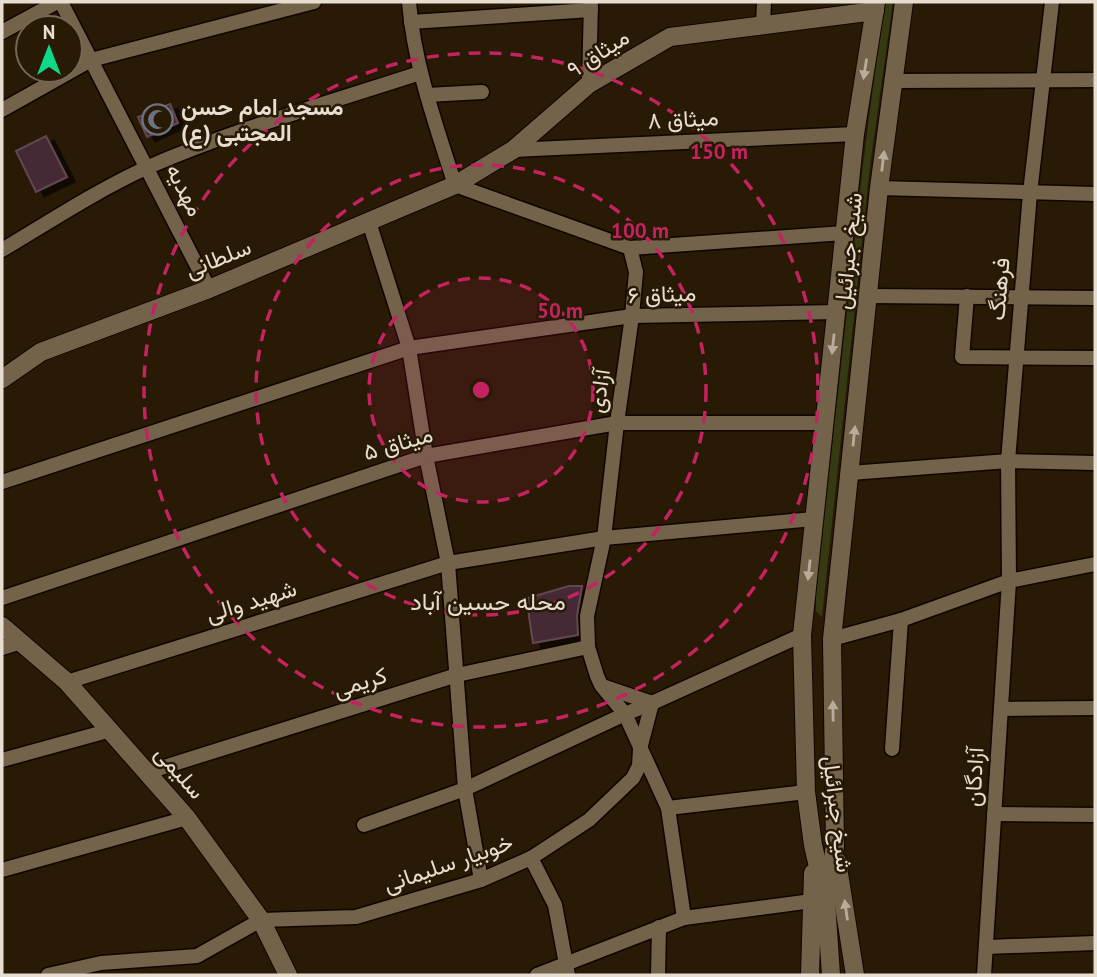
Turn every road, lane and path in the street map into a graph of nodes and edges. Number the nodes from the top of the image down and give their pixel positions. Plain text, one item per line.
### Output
1 (59, 2) edge
2 (314, 2) edge
3 (409, 2) edge
4 (764, 2) edge
5 (904, 2) edge
6 (1052, 2) edge
7 (591, 6) edge
8 (875, 6) edge
9 (411, 22) junction
10 (763, 24) junction
11 (2, 32) edge
12 (91, 60) junction
13 (420, 73) junction
14 (1043, 80) junction
15 (1095, 80) edge
16 (893, 81) junction
17 (589, 84) junction
18 (482, 92) dead end
19 (427, 94) junction
20 (2, 110) edge
21 (855, 134) junction
22 (513, 150) junction
23 (148, 167) junction
24 (455, 186) junction
25 (879, 188) junction
26 (1030, 193) junction
27 (1095, 194) edge
28 (369, 222) junction
29 (844, 233) junction
30 (630, 248) junction
31 (2, 250) edge
32 (209, 289) junction
33 (868, 296) junction
34 (967, 296) junction
35 (1021, 297) junction
36 (1095, 298) edge
37 (836, 312) junction
38 (632, 316) junction
39 (409, 348) junction
40 (1017, 357) junction
41 (1095, 358) edge
42 (2, 379) edge
43 (617, 423) junction
44 (825, 423) junction
45 (426, 456) junction
46 (1008, 461) junction
47 (1095, 463) edge
48 (850, 473) junction
49 (2, 482) edge
50 (814, 519) junction
51 (604, 538) junction
52 (448, 563) junction
53 (1095, 564) edge
54 (1009, 581) junction
55 (2, 598) edge
56 (901, 620) junction
57 (2, 626) edge
58 (802, 635) junction
59 (832, 639) junction
60 (21, 642) junction
61 (589, 647) junction
62 (2, 648) edge
63 (457, 676) junction
64 (67, 682) junction
65 (601, 685) junction
66 (652, 703) junction
67 (1095, 708) edge
68 (1000, 709) junction
69 (625, 714) junction
70 (110, 730) junction
71 (640, 749) junction
72 (892, 749) dead end
73 (2, 760) edge
74 (148, 772) junction
75 (465, 789) junction
76 (806, 792) junction
77 (668, 808) junction
78 (994, 814) junction
79 (1095, 815) edge
80 (187, 818) junction
81 (364, 825) dead end
82 (835, 846) junction
83 (531, 859) junction
84 (2, 870) edge
85 (481, 880) junction
86 (819, 901) junction
87 (684, 918) junction
88 (261, 920) junction
89 (659, 927) junction
90 (1095, 943) edge
91 (987, 947) junction
92 (567, 969) edge
93 (48, 975) edge
94 (288, 975) edge
95 (537, 975) edge
96 (658, 975) edge
97 (810, 975) edge
98 (831, 975) edge
99 (855, 975) edge
100 (984, 975) edge

1 - 11 street, مهدیه
1 - 12 street, مهدیه
2 - 12 street
3 - 9 street
4 - 10 street
5 - 16 street, شیخ جبرائیل
6 - 14 street, فرهنگ
7 - 9 street
7 - 17 street
8 - 10 street, میثاق ۹
8 -> 21 street, شیخ جبرائیل
9 - 13 street
10 - 17 street, میثاق ۹
12 - 20 street
12 - 23 street, مهدیه
13 - 19 street
13 - 23 street
14 - 15 street
14 - 16 street
14 - 26 street, فرهنگ
25 -> 16 street, شیخ جبرائیل
17 - 22 street, میثاق ۹
18 - 19 street
19 - 24 street
21 - 22 street, میثاق ۸
21 - 29 street, شیخ جبرائیل
22 - 24 street, میثاق ۹
23 - 31 street
23 - 32 street, مهدیه
24 - 28 street, سلطانی
24 - 30 street
25 - 26 street
25 - 33 street, شیخ جبرائیل
26 - 27 street
26 - 35 street, فرهنگ
28 - 32 street, سلطانی
28 - 39 street
29 - 30 street
29 - 37 street, شیخ جبرائیل
30 - 38 street, آزادی
32 - 42 street, سلطانی
33 - 34 street
48 -> 33 street, شیخ جبرائیل
34 - 35 street
34 - 40 street
35 - 36 street
35 - 40 street, فرهنگ
37 - 38 street, میثاق ۶
37 -> 44 street, شیخ جبرائیل
38 - 39 street, میثاق ۶
38 - 43 street, آزادی
39 - 45 street
39 - 49 street, میثاق ۶
40 - 41 street
40 - 46 street, فرهنگ
43 - 44 street, میثاق ۵
43 - 45 street, میثاق ۵
43 - 51 street, آزادی
44 - 50 street, شیخ جبرائیل
45 - 52 street
45 - 55 street, میثاق ۵
46 - 47 street
46 - 48 street
46 - 54 street, فرهنگ
48 - 59 street, شیخ جبرائیل
50 - 51 street, شهید والی
50 -> 58 street, شیخ جبرائیل
51 - 52 street, شهید والی
51 - 61 street, آزادی
52 - 63 street
52 - 64 street, شهید والی
53 - 54 street
54 - 56 street
54 - 68 street, آزادگان
56 - 59 street
56 - 72 street
57 - 60 street, سلیمی
58 - 66 street
58 - 76 street, شیخ جبرائیل
82 -> 59 street, شیخ جبرائیل
60 - 62 street
60 - 64 street, سلیمی
61 - 63 street, کریمی
61 - 65 street, آزادی
63 - 74 street, کریمی
63 - 75 street
64 - 70 street, سلیمی
65 - 66 street
65 - 69 street, آزادی
66 - 69 street
66 - 71 street, خوبیار سلیمانی
67 - 68 street
68 - 78 street, آزادگان
69 - 71 street, آزادی
69 - 75 street
70 - 73 street
70 - 74 street, سلیمی
71 - 77 street, آزادی
71 - 83 street, خوبیار سلیمانی
74 - 80 street, سلیمی
75 - 81 street
75 - 85 street
76 - 77 street
76 - 86 street, شیخ جبرائیل
77 - 87 street, آزادی
78 - 79 street
78 - 91 street, آزادگان
80 - 84 street
80 - 88 street, سلیمی
82 - 86 street, شیخ جبرائیل
99 -> 82 street
83 - 85 street, خوبیار سلیمانی
83 - 92 street
85 - 88 street, خوبیار سلیمانی
86 - 87 street
86 - 97 street
86 - 98 street
87 - 89 street
88 - 93 street
88 - 94 street, سلیمی
89 - 92 street
89 - 96 street
90 - 91 street
91 - 100 street, آزادگان
92 - 95 street

